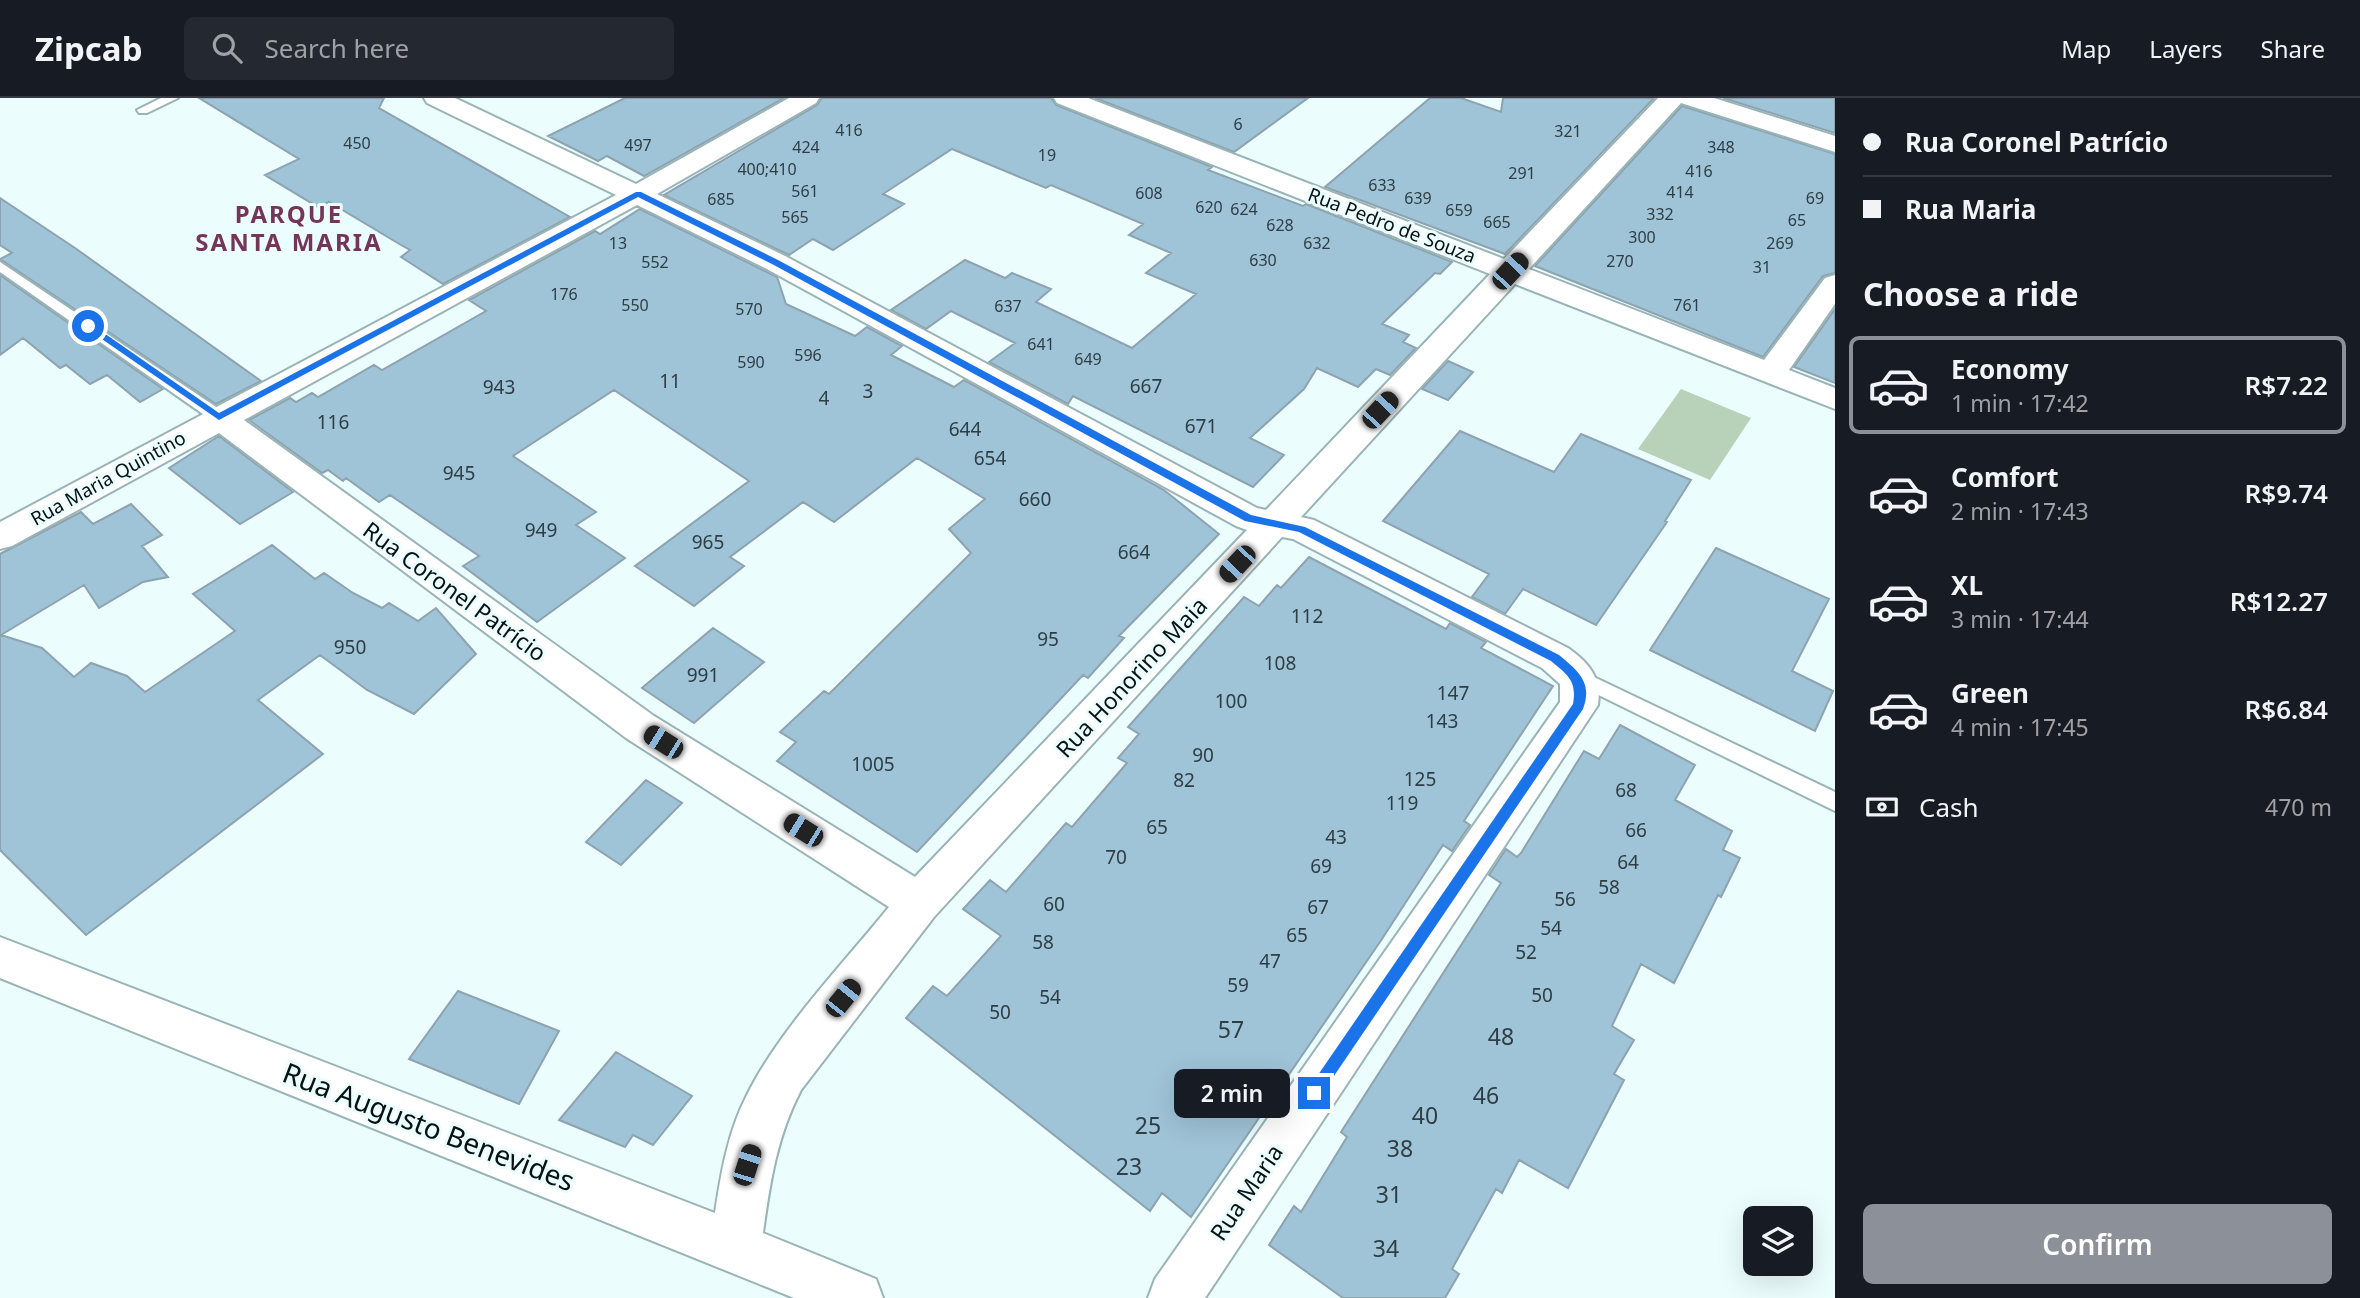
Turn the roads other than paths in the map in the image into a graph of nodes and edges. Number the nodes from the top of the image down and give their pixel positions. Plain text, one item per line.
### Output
1 (172, 98) edge
2 (436, 98) edge
3 (807, 98) edge
4 (1066, 98) edge
5 (1672, 98) edge
6 (1689, 98) edge
7 (143, 110) dead end
8 (1835, 144) edge
9 (638, 194) junction
10 (0, 266) edge
11 (1510, 271) junction
12 (1835, 284) edge
13 (1770, 374) junction
14 (1835, 399) edge
15 (219, 417) junction
16 (1274, 524) junction
17 (0, 537) edge
18 (1578, 691) junction
19 (1835, 802) edge
20 (919, 903) junction
21 (0, 957) edge
22 (735, 1247) junction
23 (856, 1298) edge
24 (1174, 1298) edge

1 - 7 lane
2 - 9 street
3 - 9 street, Rua Maria Quintino
4 - 11 street, Rua Pedro de Souza
5 - 11 street, Rua Honorino Maia
6 - 8 street
9 - 15 street, Rua Maria Quintino
9 - 16 street
10 - 15 lane, Rua Coronel Patrício
11 - 13 street, Rua Pedro de Souza
11 - 16 street, Rua Honorino Maia
12 - 13 street
13 - 14 street, Rua Pedro de Souza
15 - 17 street, Rua Maria Quintino
15 - 20 street, Rua Coronel Patrício
16 - 18 street
16 - 20 street, Rua Honorino Maia
18 - 19 lane
18 - 24 street, Rua Maria
20 - 22 street, Rua Honorino Maia
21 - 22 street, Rua Augusto Benevides
22 - 23 street, Rua Augusto Benevides

